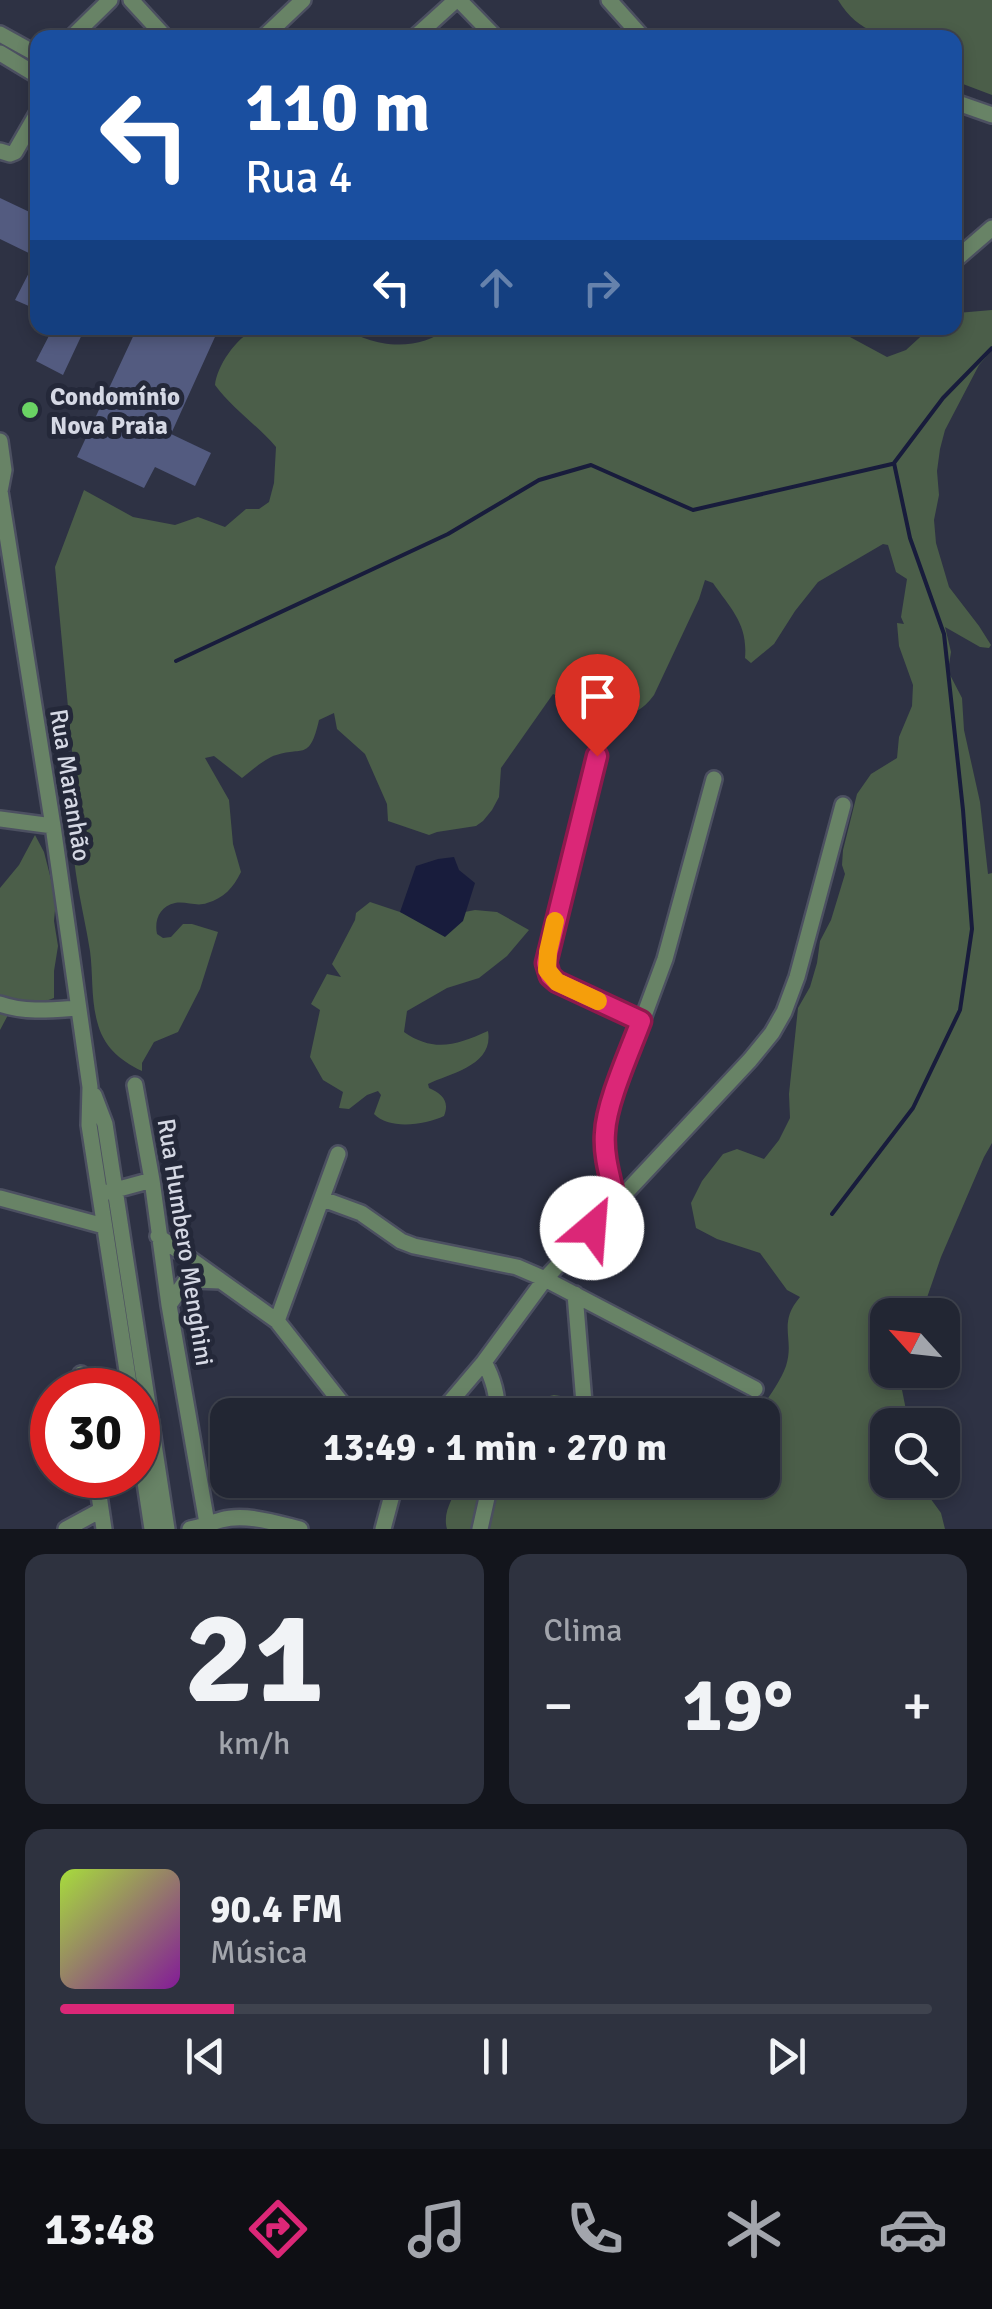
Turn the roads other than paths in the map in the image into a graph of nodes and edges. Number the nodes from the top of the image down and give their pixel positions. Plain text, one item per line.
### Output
1 (110, 0) edge
2 (131, 0) edge
3 (304, 0) edge
4 (458, 0) edge
5 (609, 0) edge
6 (78, 30) edge
7 (159, 30) edge
8 (272, 30) edge
9 (423, 30) edge
10 (488, 30) edge
11 (637, 30) edge
12 (0, 34) edge
13 (30, 51) edge
14 (0, 53) edge
15 (30, 71) edge
16 (962, 107) edge
17 (992, 114) edge
18 (30, 126) edge
19 (0, 151) edge
20 (992, 228) edge
21 (962, 254) edge
22 (0, 441) edge
23 (0, 491) edge
24 (597, 756) dead end
25 (714, 779) dead end
26 (843, 805) dead end
27 (0, 819) edge
28 (53, 826) junction
29 (0, 1004) edge
30 (78, 1008) junction
31 (641, 1021) junction
32 (136, 1084) dead end
33 (338, 1154) dead end
34 (152, 1180) junction
35 (107, 1192) junction
36 (0, 1198) edge
37 (322, 1199) junction
38 (616, 1203) junction
39 (104, 1226) junction
40 (158, 1236) junction
41 (545, 1278) junction
42 (224, 1282) junction
43 (575, 1294) junction
44 (169, 1305) junction
45 (277, 1321) junction
46 (484, 1362) junction
47 (127, 1368) edge
48 (755, 1389) dead end
49 (338, 1398) edge
50 (453, 1398) edge
51 (497, 1398) edge
52 (584, 1398) edge
53 (99, 1498) edge
54 (147, 1498) edge
55 (391, 1498) edge
56 (487, 1498) edge
57 (101, 1510) junction
58 (208, 1527) edge
59 (66, 1529) edge
60 (104, 1529) edge
61 (152, 1529) edge
62 (167, 1529) edge
63 (190, 1529) edge
64 (300, 1529) edge
65 (383, 1529) edge
66 (480, 1529) edge

1 - 6 street
2 - 7 street
3 - 8 street
4 - 9 street
4 - 10 street
5 - 11 street
12 - 13 street
14 - 15 street
16 - 17 street
18 - 19 street
20 - 21 street
22 - 23 street, Rua Maranhão
23 - 28 street, Rua Maranhão
24 - 31 street
25 - 31 street
26 - 38 street
27 - 28 street
28 - 30 street, Rua Maranhão
29 - 30 street
30 - 35 street, Rua Maranhão
31 - 38 street
32 - 34 street, Rua Humbero Menghini
33 - 37 street
34 - 35 street
34 - 40 street, Rua Humbero Menghini
35 - 39 street, Rua Maranhão
35 - 62 street, Rua Maranhão
36 - 39 street
37 - 41 street
37 - 45 street
38 - 41 street
39 - 47 street, Rua Maranhão
40 - 42 street
40 - 44 street, Rua Humbero Menghini
41 - 43 street
41 - 46 street
42 - 44 street
42 - 45 street
43 - 48 street
43 - 52 street
44 - 58 street, Rua Humbero Menghini
45 - 49 street
46 - 50 street
46 - 51 street
53 - 57 street
54 - 61 street
55 - 65 street
56 - 66 street
57 - 59 street
57 - 60 street
58 - 63 street
58 - 64 street

